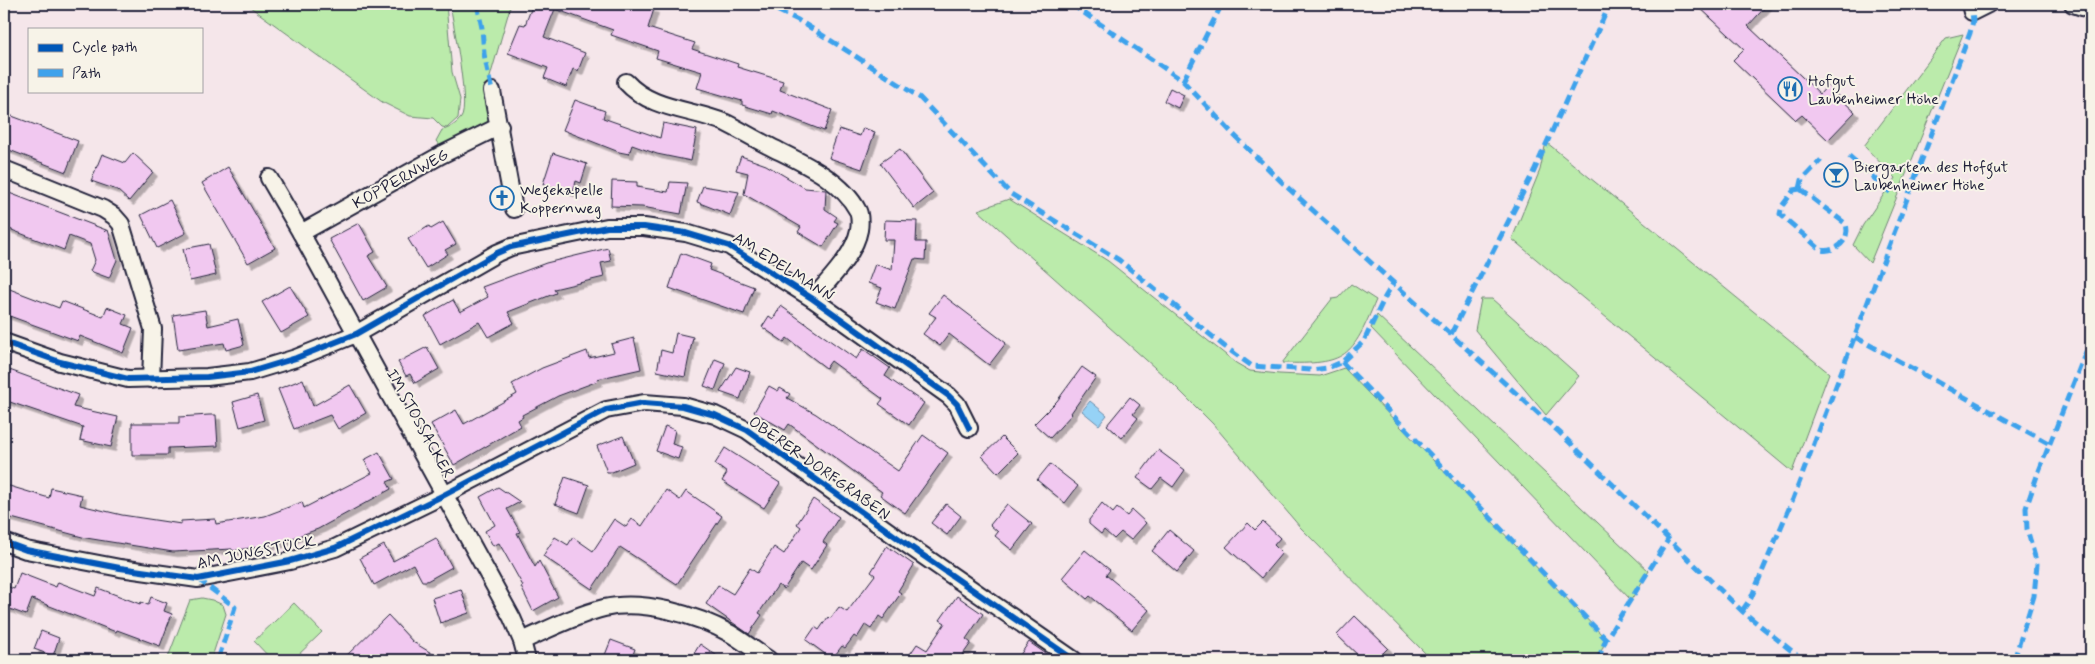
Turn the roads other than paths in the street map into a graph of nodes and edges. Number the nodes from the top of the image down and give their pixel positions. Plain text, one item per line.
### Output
1 (1988, 4) edge
2 (2073, 4) edge
3 (1971, 8) edge
4 (2091, 10) edge
5 (626, 82) dead end
6 (492, 91) dead end
7 (500, 126) junction
8 (4, 169) edge
9 (269, 178) dead end
10 (514, 209) dead end
11 (301, 233) junction
12 (813, 299) junction
13 (356, 334) junction
14 (4, 342) edge
15 (151, 379) junction
16 (969, 428) dead end
17 (444, 496) junction
18 (4, 542) edge
19 (522, 641) junction
20 (527, 660) edge
21 (769, 660) edge
22 (1074, 660) edge

1 - 3 street
2 - 4 street
5 - 12 street
6 - 7 street
7 - 10 street
7 - 11 street, KOPPERNWEG
8 - 15 street
9 - 11 street, IM STOSSACKER
11 - 13 street, IM STOSSACKER
12 - 13 street, AM EDELMANN
12 - 16 street, AM EDELMANN
13 - 15 street, AM EDELMANN
13 - 17 street, IM STOSSACKER
14 - 15 street, AM EDELMANN
17 - 18 street, AM JUNGSTÜCK
17 - 19 street, IM STOSSACKER
17 - 22 street, OBERER DORFGRABEN
19 - 20 street, IM STOSSACKER
19 - 21 street

